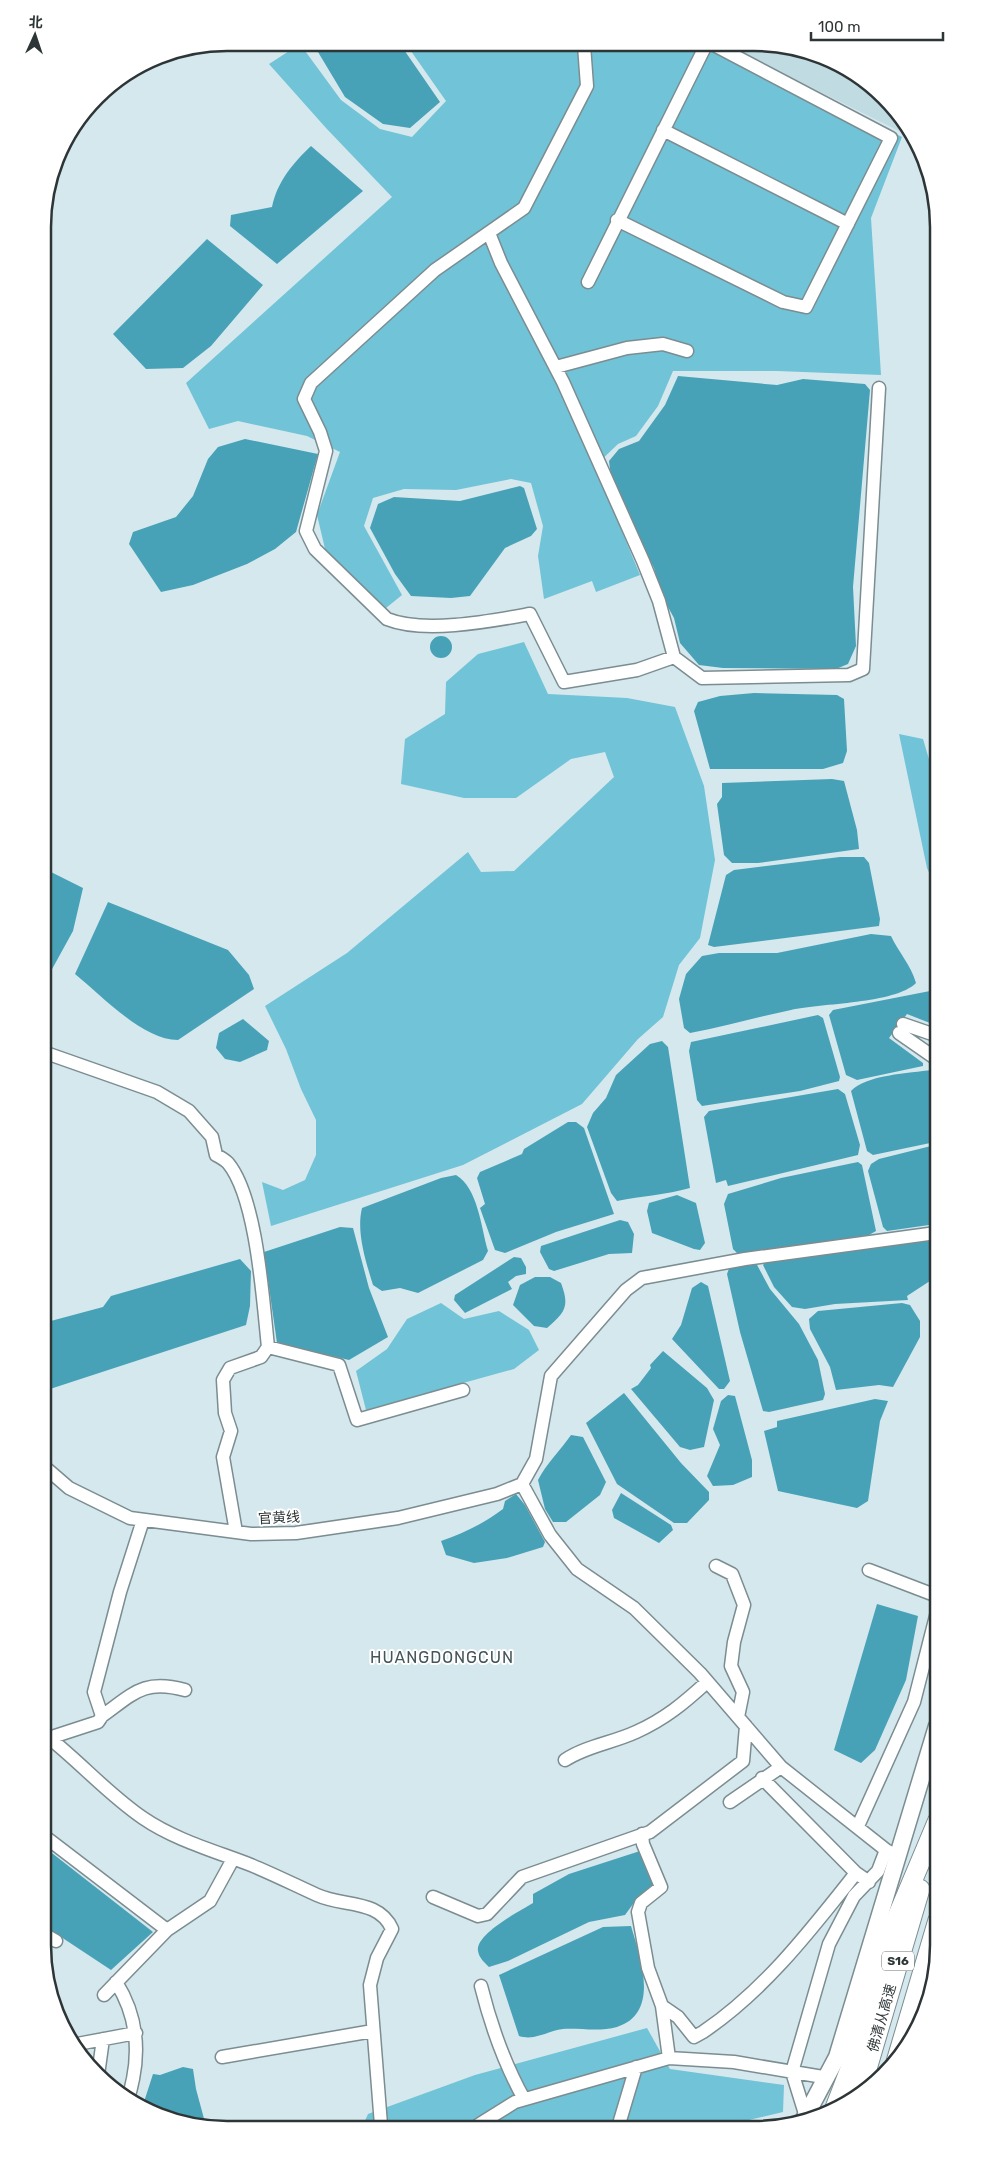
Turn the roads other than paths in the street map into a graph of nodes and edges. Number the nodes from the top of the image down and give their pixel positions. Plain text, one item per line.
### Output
1 (584, 51) edge
2 (703, 51) edge
3 (726, 51) edge
4 (663, 130) junction
5 (617, 220) junction
6 (848, 224) junction
7 (489, 233) junction
8 (588, 282) dead end
9 (687, 351) dead end
10 (556, 367) junction
11 (879, 388) dead end
12 (674, 656) junction
13 (930, 1034) edge
14 (930, 1053) edge
15 (52, 1055) edge
16 (929, 1234) edge
17 (268, 1347) junction
18 (463, 1390) dead end
19 (51, 1473) edge
20 (522, 1484) junction
21 (143, 1520) junction
22 (236, 1532) junction
23 (716, 1566) dead end
24 (868, 1570) dead end
25 (929, 1593) edge
26 (929, 1643) edge
27 (708, 1682) junction
28 (185, 1690) dead end
29 (102, 1716) junction
30 (742, 1721) junction
31 (51, 1737) edge
32 (51, 1741) edge
33 (929, 1752) edge
34 (565, 1760) dead end
35 (781, 1767) junction
36 (762, 1778) junction
37 (730, 1802) dead end
38 (858, 1826) junction
39 (642, 1834) junction
40 (51, 1841) edge
41 (929, 1841) edge
42 (929, 1856) edge
43 (234, 1859) junction
44 (856, 1873) junction
45 (869, 1882) junction
46 (433, 1897) dead end
47 (167, 1930) junction
48 (929, 1950) edge
49 (116, 1982) junction
50 (481, 1986) dead end
51 (104, 1995) dead end
52 (662, 2006) junction
53 (373, 2031) junction
54 (136, 2033) junction
55 (903, 2038) edge
56 (103, 2039) junction
57 (81, 2043) edge
58 (222, 2057) dead end
59 (669, 2058) junction
60 (99, 2065) edge
61 (636, 2067) junction
62 (792, 2072) junction
63 (823, 2077) dead end
64 (863, 2082) edge
65 (129, 2091) edge
66 (524, 2099) junction
67 (838, 2099) edge
68 (808, 2112) edge
69 (803, 2114) edge
70 (382, 2121) edge
71 (484, 2121) edge
72 (620, 2121) edge

1 - 7 street
2 - 4 street
3 - 6 street
4 - 5 street
4 - 6 street
5 - 6 street
5 - 8 street
7 - 10 street
7 - 12 street
9 - 10 street
10 - 12 street
11 - 12 street
13 - 14 street
15 - 17 street
16 - 20 street
17 - 18 street
17 - 22 street
19 - 21 street, 官黄线
20 - 22 street, 官黄线
20 - 27 street
21 - 22 street, 官黄线
21 - 29 street
23 - 30 street
24 - 25 street
26 - 38 street
27 - 30 street
27 - 34 street
28 - 29 street
29 - 31 street
30 - 35 street
30 - 39 street
32 - 43 street
33 - 68 main road
35 - 36 street
35 - 38 street
36 - 37 street
36 - 44 street
38 - 45 street
39 - 46 street
39 - 52 street
40 - 47 street
41 - 67 highway
42 - 64 highway, 佛清从高速 / S16
43 - 47 street
43 - 53 street
44 - 45 street
44 - 52 street
45 - 62 street
47 - 49 street
48 - 55 highway, 佛清从高速 / S16
49 - 51 street
49 - 54 street
50 - 66 street
52 - 59 street
53 - 58 street
53 - 70 street
54 - 56 street
54 - 65 street
56 - 57 street
56 - 60 street
59 - 61 street
59 - 62 street
61 - 66 street
61 - 72 street
62 - 63 street
62 - 69 street
66 - 71 street

